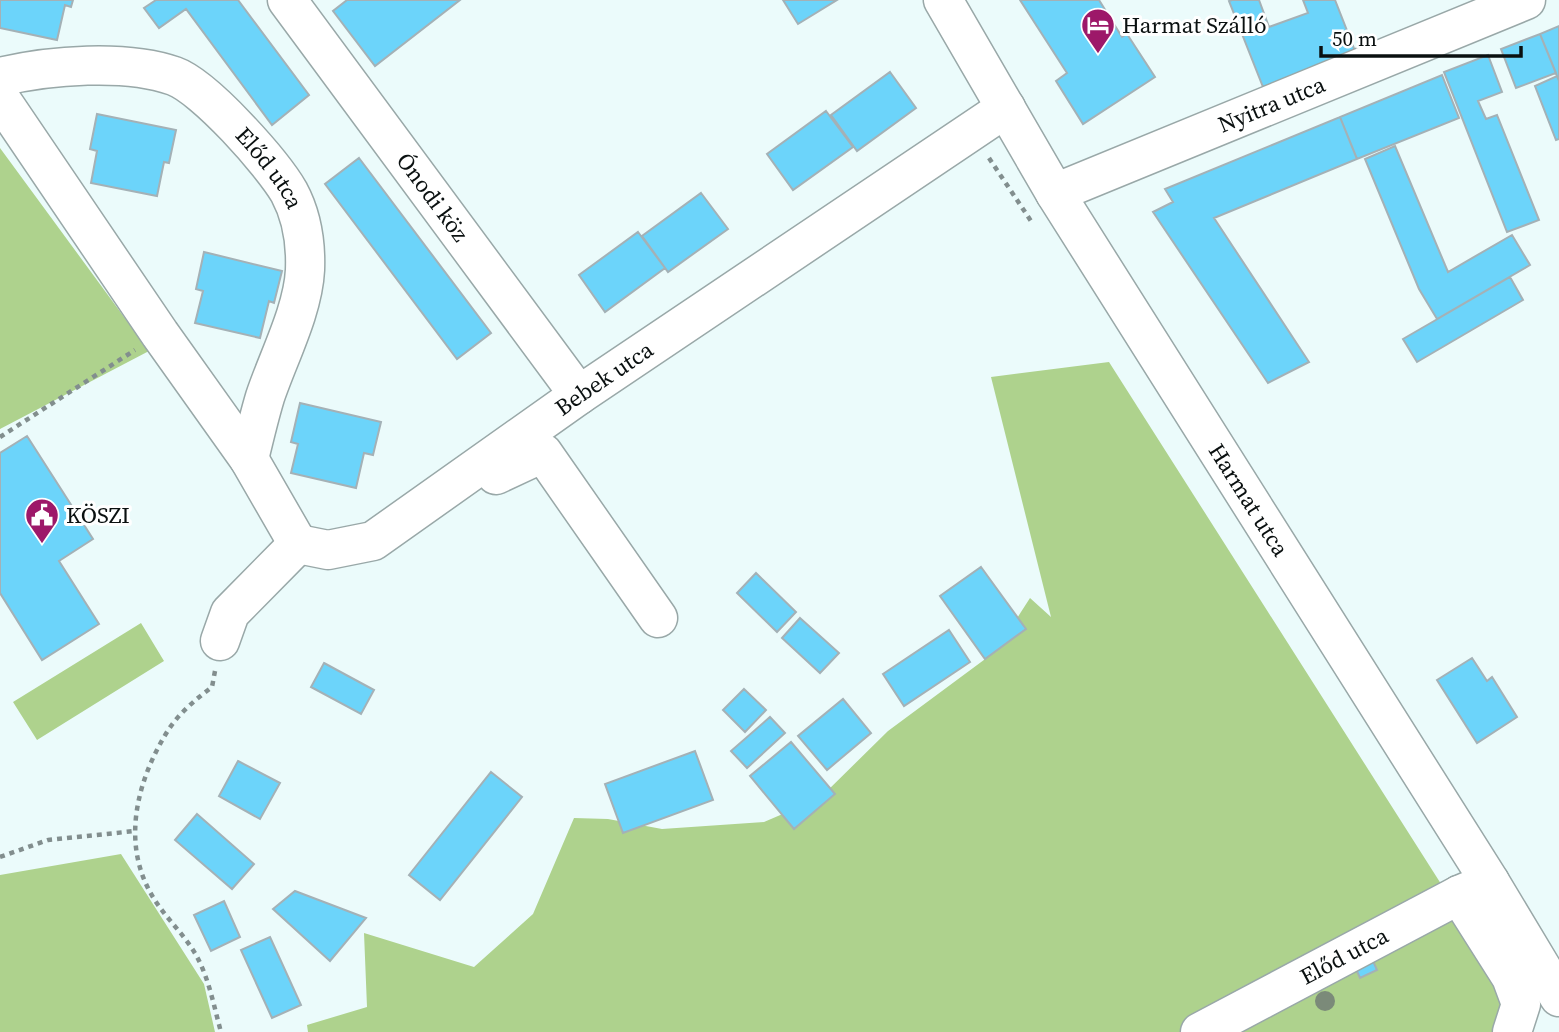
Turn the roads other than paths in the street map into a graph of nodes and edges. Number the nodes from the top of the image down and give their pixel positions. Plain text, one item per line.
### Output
1 (287, 0) edge
2 (943, 0) edge
3 (1526, 0) edge
4 (0, 77) edge
5 (0, 98) edge
6 (1006, 108) junction
7 (1055, 193) junction
8 (579, 395) junction
9 (248, 458) junction
10 (415, 512) junction
11 (298, 544) junction
12 (659, 618) dead end
13 (219, 641) road end
14 (1475, 889) junction
15 (1559, 997) edge
16 (1200, 1032) edge
17 (1512, 1032) edge

1 - 8 street, Ónodi köz
2 - 6 street, Harmat utca
3 - 7 street, Nyitra utca
4 - 9 street, Előd utca
5 - 9 street
6 - 7 street, Harmat utca
6 - 8 street, Bebek utca
7 - 14 street, Harmat utca
8 - 10 street, Bebek utca
9 - 11 street
10 - 11 street, Bebek utca
10 - 12 street
11 - 13 street
14 - 15 street, Harmat utca
14 - 16 street, Előd utca
14 - 17 street

